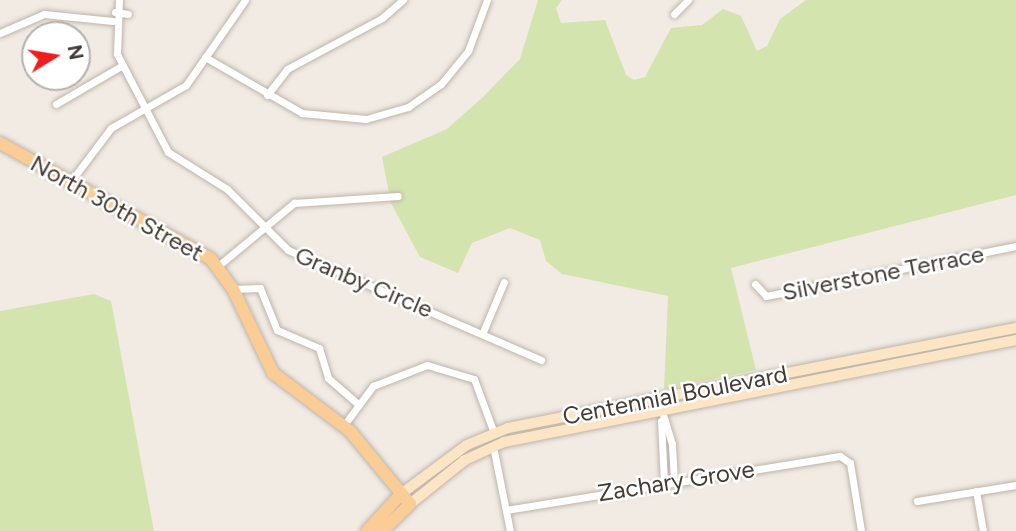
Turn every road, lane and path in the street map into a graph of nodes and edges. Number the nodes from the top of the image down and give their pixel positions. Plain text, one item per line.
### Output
1 (119, 0) edge
2 (245, 0) edge
3 (403, 0) edge
4 (487, 0) edge
5 (688, 0) edge
6 (115, 12) junction
7 (128, 14) dead end
8 (674, 14) dead end
9 (113, 21) junction
10 (0, 33) edge
11 (205, 57) junction
12 (121, 66) junction
13 (267, 95) junction
14 (56, 104) dead end
15 (144, 110) junction
16 (0, 143) edge
17 (71, 181) junction
18 (398, 197) dead end
19 (262, 226) junction
20 (1016, 246) edge
21 (218, 266) junction
22 (504, 282) dead end
23 (755, 284) dead end
24 (233, 289) junction
25 (1016, 328) edge
26 (483, 332) junction
27 (1016, 340) edge
28 (541, 360) dead end
29 (358, 404) junction
30 (659, 404) junction
31 (344, 425) junction
32 (494, 433) junction
33 (493, 446) junction
34 (674, 480) junction
35 (664, 482) junction
36 (1016, 485) edge
37 (976, 491) junction
38 (405, 499) junction
39 (917, 501) dead end
40 (506, 510) junction
41 (368, 531) edge
42 (382, 531) edge
43 (510, 531) edge
44 (861, 531) edge
45 (982, 531) edge

1 - 6 street, Granby Circle
2 - 11 street
3 - 13 street
4 - 13 street
5 - 8 street
6 - 7 street
6 - 9 street, Granby Circle
9 - 10 street
9 - 12 street, Granby Circle
11 - 13 street
11 - 15 street
12 - 14 street
12 - 15 street, Granby Circle
15 - 17 street
15 - 19 street, Granby Circle
16 - 17 main road, North 30th Street
17 - 21 main road, North 30th Street
18 - 19 street
19 - 21 street
19 - 26 street, Granby Circle
20 - 23 street, Silverstone Terrace
21 - 24 main road, North 30th Street
22 - 26 street
24 - 29 street
24 - 31 main road, North 30th Street
25 - 30 main road, Centennial Boulevard
26 - 28 street, Granby Circle
27 - 30 main road, Centennial Boulevard
29 - 31 street
29 - 32 street
30 - 32 main road, Centennial Boulevard
30 - 33 main road, Centennial Boulevard
30 - 34 street
30 - 35 street
31 - 38 main road, North 30th Street
32 - 38 main road, Centennial Boulevard
33 - 38 main road, Centennial Boulevard
33 - 40 street
34 - 35 street, Zachary Grove
34 - 44 street, Zachary Grove
35 - 40 street, Zachary Grove
36 - 37 street
37 - 39 street
37 - 45 street
38 - 41 main road, Centennial Boulevard
38 - 42 main road, Centennial Boulevard
40 - 43 street

